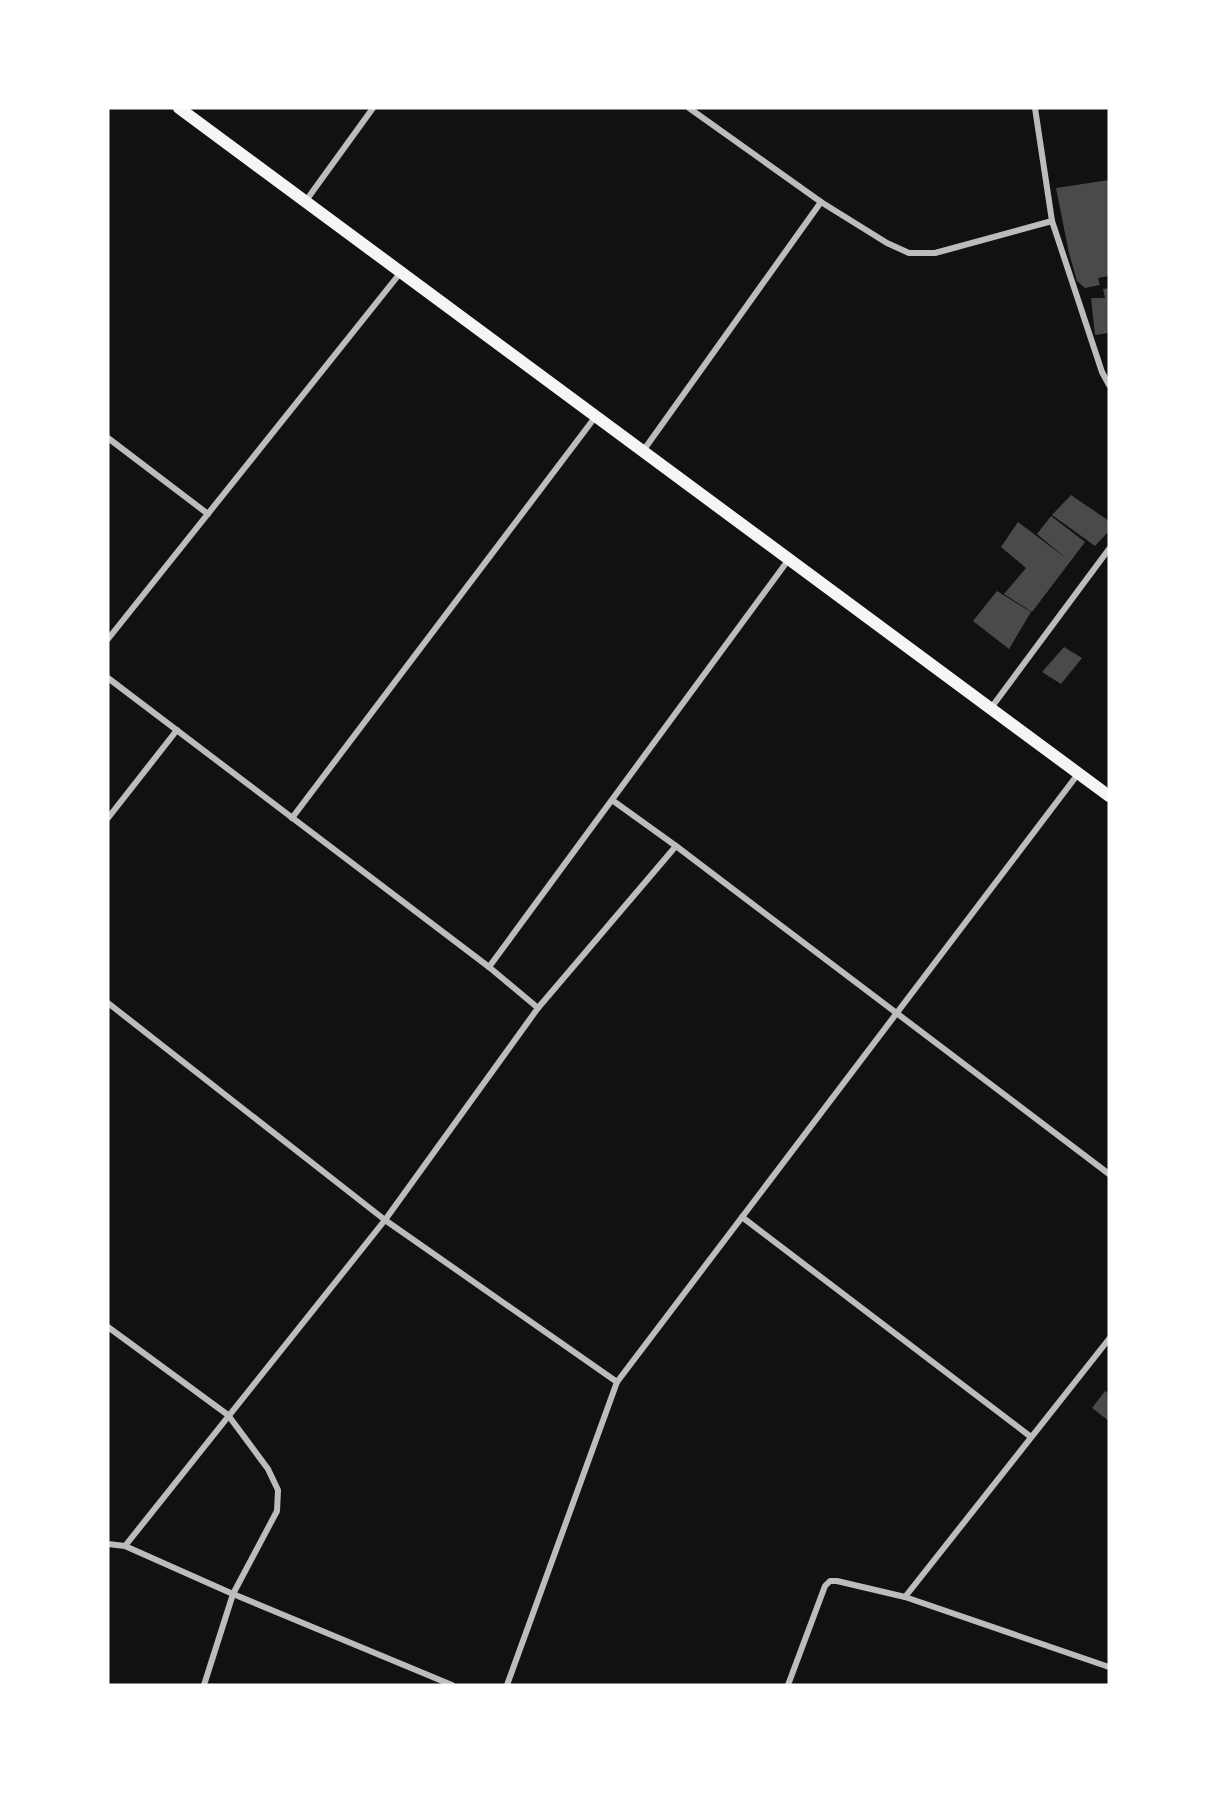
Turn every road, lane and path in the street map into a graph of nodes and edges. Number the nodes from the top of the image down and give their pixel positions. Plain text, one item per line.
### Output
1 (179, 108) edge
2 (373, 108) edge
3 (688, 108) edge
4 (1035, 108) edge
5 (305, 202) junction
6 (821, 202) junction
7 (1052, 221) junction
8 (401, 272) junction
9 (1109, 385) edge
10 (596, 416) junction
11 (108, 438) edge
12 (643, 451) junction
13 (208, 514) junction
14 (1109, 549) edge
15 (789, 559) junction
16 (108, 639) edge
17 (108, 678) edge
18 (991, 709) junction
19 (177, 730) junction
20 (1078, 773) junction
21 (1109, 796) edge
22 (612, 800) junction
23 (108, 818) edge
24 (292, 818) junction
25 (676, 846) junction
26 (489, 967) junction
27 (108, 1003) edge
28 (538, 1008) junction
29 (896, 1014) junction
30 (1109, 1174) edge
31 (742, 1217) junction
32 (385, 1220) junction
33 (108, 1327) edge
34 (1109, 1339) edge
35 (617, 1382) junction
36 (228, 1415) junction
37 (1031, 1437) junction
38 (108, 1544) edge
39 (125, 1546) junction
40 (232, 1594) junction
41 (905, 1597) junction
42 (1109, 1667) edge
43 (204, 1685) edge
44 (452, 1685) edge
45 (507, 1685) edge
46 (788, 1685) edge

1 - 5 main road
2 - 5 street
3 - 6 street
4 - 7 street
5 - 8 main road
6 - 7 street
6 - 12 street
7 - 9 street
8 - 10 main road
8 - 13 street
10 - 12 main road
10 - 24 street
11 - 13 street
12 - 15 main road
13 - 16 street
14 - 18 street
15 - 18 main road
15 - 22 street
17 - 19 street
18 - 20 main road
19 - 23 street
19 - 24 street
20 - 21 main road
20 - 29 street
22 - 25 street
22 - 26 street
24 - 26 street
25 - 28 street
25 - 29 street
26 - 28 street
27 - 32 street
28 - 32 street
29 - 30 street
29 - 31 street
31 - 35 street
31 - 37 street
32 - 35 street
32 - 36 street
33 - 36 street
34 - 37 street
35 - 45 street
36 - 39 street
36 - 40 street
37 - 41 street
38 - 39 street
39 - 40 street
40 - 43 street
40 - 44 street
41 - 42 street
41 - 46 street

